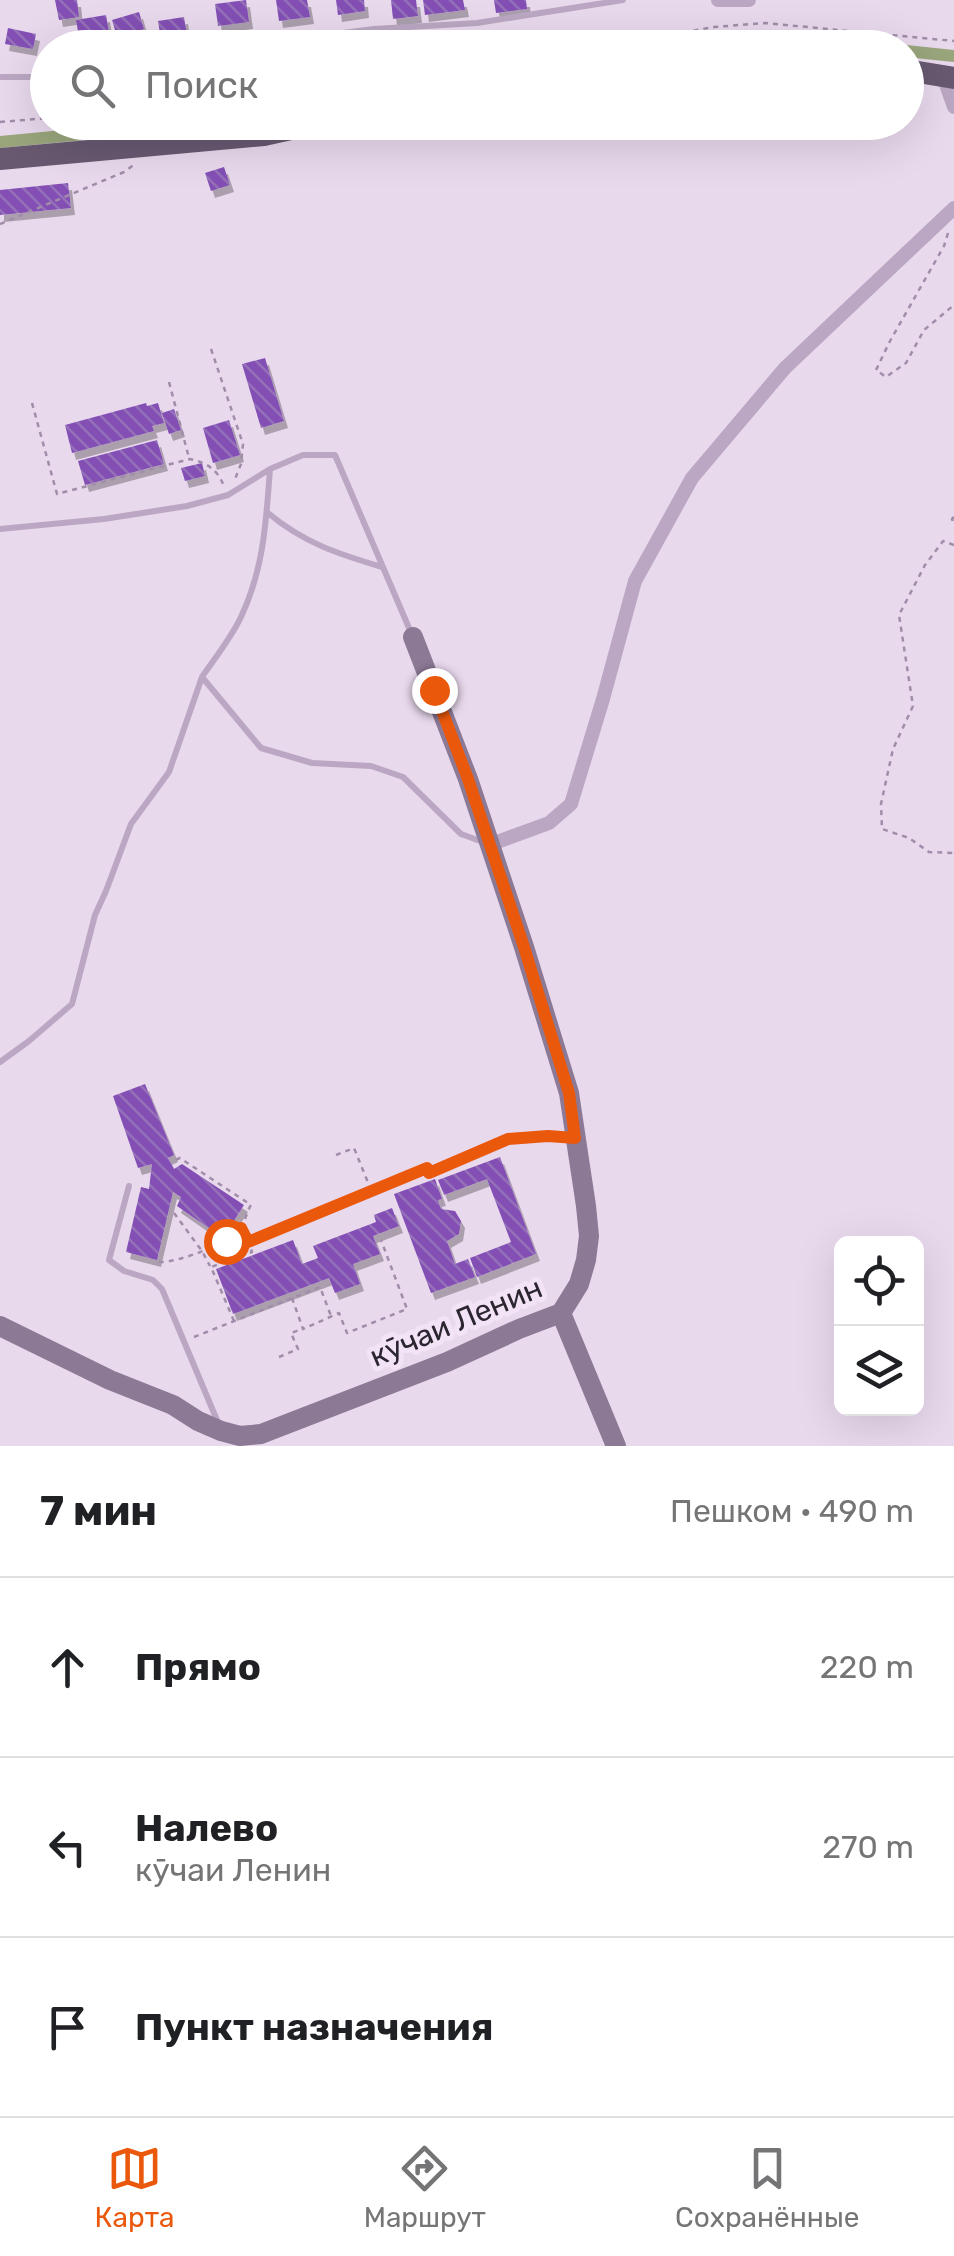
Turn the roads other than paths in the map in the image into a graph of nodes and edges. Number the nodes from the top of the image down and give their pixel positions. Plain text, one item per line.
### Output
1 (623, 0) edge
2 (718, 0) edge
3 (748, 0) edge
4 (359, 30) edge
5 (30, 76) edge
6 (0, 77) edge
7 (948, 77) edge
8 (954, 107) edge
9 (201, 140) edge
10 (0, 159) edge
11 (954, 208) edge
12 (270, 469) junction
13 (267, 512) junction
14 (0, 529) edge
15 (383, 568) junction
16 (413, 637) joint
17 (202, 677) junction
18 (489, 845) junction
19 (0, 1062) edge
20 (129, 1186) dead end
21 (562, 1313) junction
22 (0, 1326) edge
23 (221, 1431) junction
24 (616, 1446) edge

1 - 4 lane
2 - 3 street
5 - 6 lane
7 - 8 street
9 - 10 main road
11 - 18 street
12 - 13 lane
12 - 14 lane
12 - 15 lane
13 - 15 lane
13 - 17 lane
15 - 16 lane
16 - 18 street, кӯчаи Ленин
17 - 18 lane
17 - 19 lane
18 - 21 street, кӯчаи Ленин
20 - 23 lane
21 - 23 street, кӯчаи Ленин
21 - 24 street
22 - 23 street, кӯчаи Ленин

